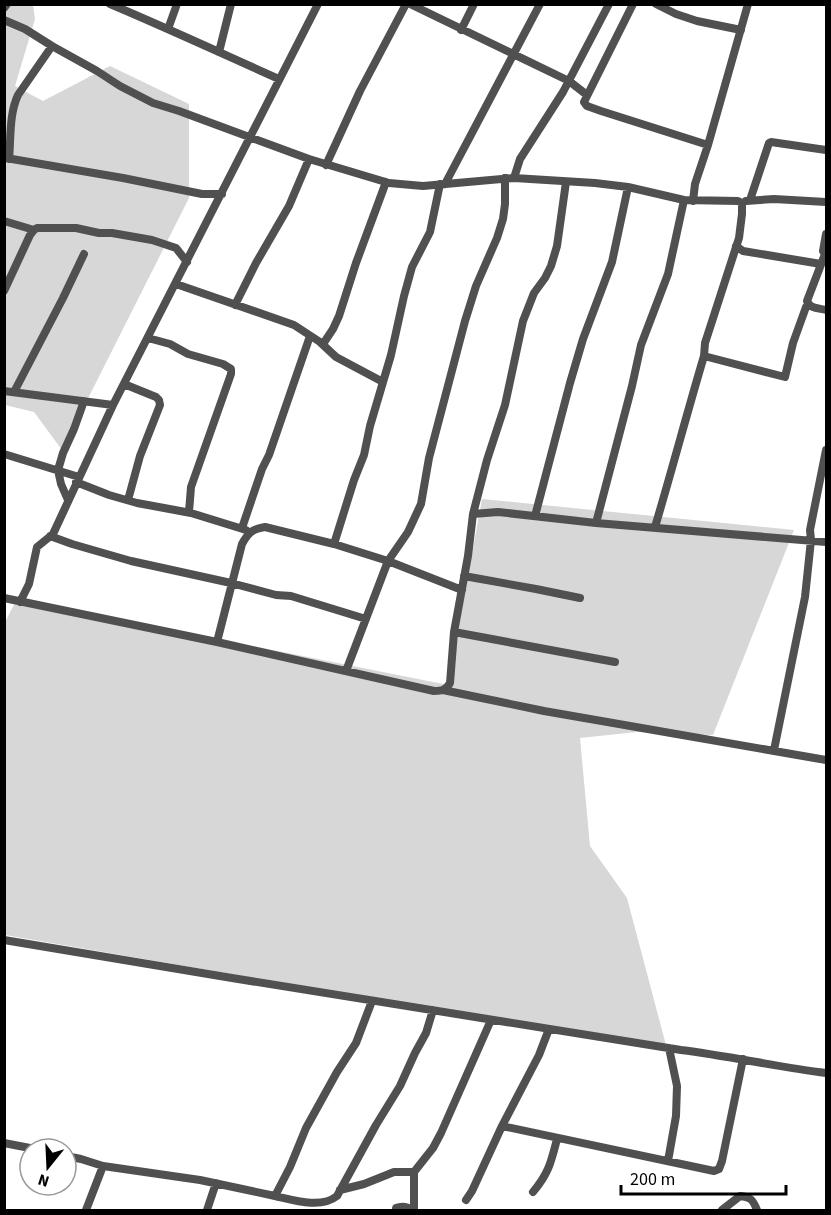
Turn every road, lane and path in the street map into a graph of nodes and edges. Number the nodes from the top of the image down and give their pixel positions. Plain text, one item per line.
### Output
1 (7, 4) edge
2 (110, 4) edge
3 (177, 4) edge
4 (231, 4) edge
5 (318, 4) edge
6 (408, 4) edge
7 (474, 4) edge
8 (540, 4) edge
9 (609, 4) edge
10 (633, 4) edge
11 (656, 4) edge
12 (748, 4) edge
13 (124, 7) edge
14 (4, 8) edge
15 (4, 20) edge
16 (168, 29) junction
17 (461, 30) junction
18 (741, 30) junction
19 (52, 46) junction
20 (219, 52) junction
21 (515, 55) junction
22 (279, 79) junction
23 (569, 81) junction
24 (587, 95) junction
25 (250, 138) junction
26 (708, 145) junction
27 (826, 150) edge
28 (7, 159) edge
29 (309, 159) junction
30 (326, 165) junction
31 (505, 178) junction
32 (514, 178) junction
33 (386, 182) junction
34 (566, 182) junction
35 (443, 184) junction
36 (628, 187) junction
37 (202, 194) junction
38 (222, 194) junction
39 (684, 200) junction
40 (750, 200) junction
41 (693, 201) junction
42 (738, 201) junction
43 (826, 202) edge
44 (214, 209) junction
45 (4, 221) edge
46 (34, 230) junction
47 (826, 234) edge
48 (736, 246) junction
49 (84, 254) dead end
50 (826, 255) edge
51 (187, 262) junction
52 (821, 264) junction
53 (176, 284) junction
54 (4, 291) edge
55 (235, 305) junction
56 (809, 305) junction
57 (826, 310) edge
58 (310, 336) junction
59 (148, 338) junction
60 (322, 344) junction
61 (704, 356) junction
62 (383, 382) junction
63 (124, 384) junction
64 (4, 391) edge
65 (14, 392) junction
66 (84, 400) junction
67 (113, 405) junction
68 (826, 450) edge
69 (4, 454) edge
70 (58, 470) junction
71 (78, 479) junction
72 (68, 500) junction
73 (128, 500) junction
74 (189, 512) junction
75 (473, 514) junction
76 (535, 516) junction
77 (596, 523) junction
78 (655, 527) junction
79 (246, 530) junction
80 (50, 536) junction
81 (811, 540) junction
82 (826, 542) edge
83 (333, 544) junction
84 (388, 561) junction
85 (464, 576) junction
86 (231, 583) junction
87 (462, 590) junction
88 (4, 598) edge
89 (580, 598) dead end
90 (20, 602) junction
91 (366, 619) junction
92 (454, 632) junction
93 (217, 642) junction
94 (615, 662) dead end
95 (346, 671) junction
96 (443, 690) junction
97 (774, 750) junction
98 (826, 760) edge
99 (4, 940) edge
100 (372, 1001) junction
101 (433, 1011) junction
102 (491, 1020) junction
103 (549, 1029) junction
104 (669, 1048) junction
105 (742, 1059) junction
106 (826, 1073) edge
107 (502, 1126) junction
108 (557, 1139) junction
109 (78, 1158) edge
110 (668, 1161) junction
111 (103, 1166) junction
112 (414, 1172) junction
113 (216, 1183) junction
114 (340, 1192) junction
115 (533, 1192) dead end
116 (275, 1196) junction
117 (466, 1200) dead end
118 (86, 1210) edge
119 (207, 1210) edge
120 (396, 1210) edge
121 (414, 1210) edge
122 (722, 1210) edge
123 (757, 1210) edge

1 - 14 street
2 - 13 street
3 - 16 street
4 - 20 street
5 - 22 street
6 - 17 street
6 - 30 street
7 - 17 street
8 - 21 street
9 - 23 street
10 - 24 street
11 - 18 street
12 - 18 street
13 - 16 street
15 - 19 street
16 - 20 street
17 - 21 street
18 - 26 street
19 - 25 street
19 - 28 street
20 - 22 street
21 - 23 street
21 - 35 street
22 - 25 street
23 - 24 street
23 - 32 street
24 - 26 street
25 - 29 street
25 - 38 street
26 - 41 street
27 - 40 street
28 - 37 street
29 - 30 street
29 - 55 street
30 - 33 street
31 - 32 street
31 - 35 street
31 - 84 street
32 - 34 street
33 - 35 street
33 - 60 street
34 - 36 street
34 - 75 street
35 - 62 street
36 - 39 street
36 - 76 street
37 - 38 street
37 - 44 street
38 - 44 street
39 - 41 street
39 - 77 street
40 - 42 street
40 - 43 street
41 - 42 street
42 - 48 street
44 - 51 street
45 - 46 street
46 - 51 street
46 - 54 street
47 - 50 street
48 - 52 street
48 - 61 street
49 - 65 street
50 - 52 street
51 - 53 street
52 - 56 street
53 - 55 street
53 - 59 street
55 - 58 street
56 - 57 street
56 - 61 street
58 - 60 street
58 - 79 street
59 - 63 street
59 - 74 street
60 - 62 street
61 - 78 street
62 - 83 street
63 - 67 street
63 - 73 street
64 - 65 street
65 - 66 street
66 - 67 street
66 - 70 street
67 - 71 street
68 - 81 street
69 - 70 street
70 - 71 street
70 - 72 street
71 - 72 street
71 - 73 street
72 - 80 street
73 - 74 street
74 - 79 street
75 - 76 street
75 - 85 street
76 - 77 street
77 - 78 street
78 - 81 street
79 - 83 street
79 - 86 street
80 - 86 street
80 - 90 street
81 - 82 street
81 - 97 street
83 - 84 street
84 - 87 street
84 - 91 street
85 - 87 street
85 - 89 street
86 - 91 street
86 - 93 street
87 - 92 street
88 - 90 street
90 - 93 street
91 - 95 street
92 - 94 street
92 - 96 street
93 - 95 street
95 - 96 street
96 - 97 street
97 - 98 street
99 - 100 street
100 - 101 street
100 - 116 street
101 - 102 street
101 - 114 street
102 - 103 street
102 - 112 street
103 - 104 street
103 - 107 street
104 - 105 street
104 - 110 street
105 - 106 street
105 - 110 street
107 - 108 street
107 - 117 street
108 - 110 street
108 - 115 street
109 - 111 street
111 - 113 street
111 - 118 street
112 - 114 street
112 - 121 street
113 - 116 street
113 - 119 street
114 - 116 street
120 - 121 street
122 - 123 street

